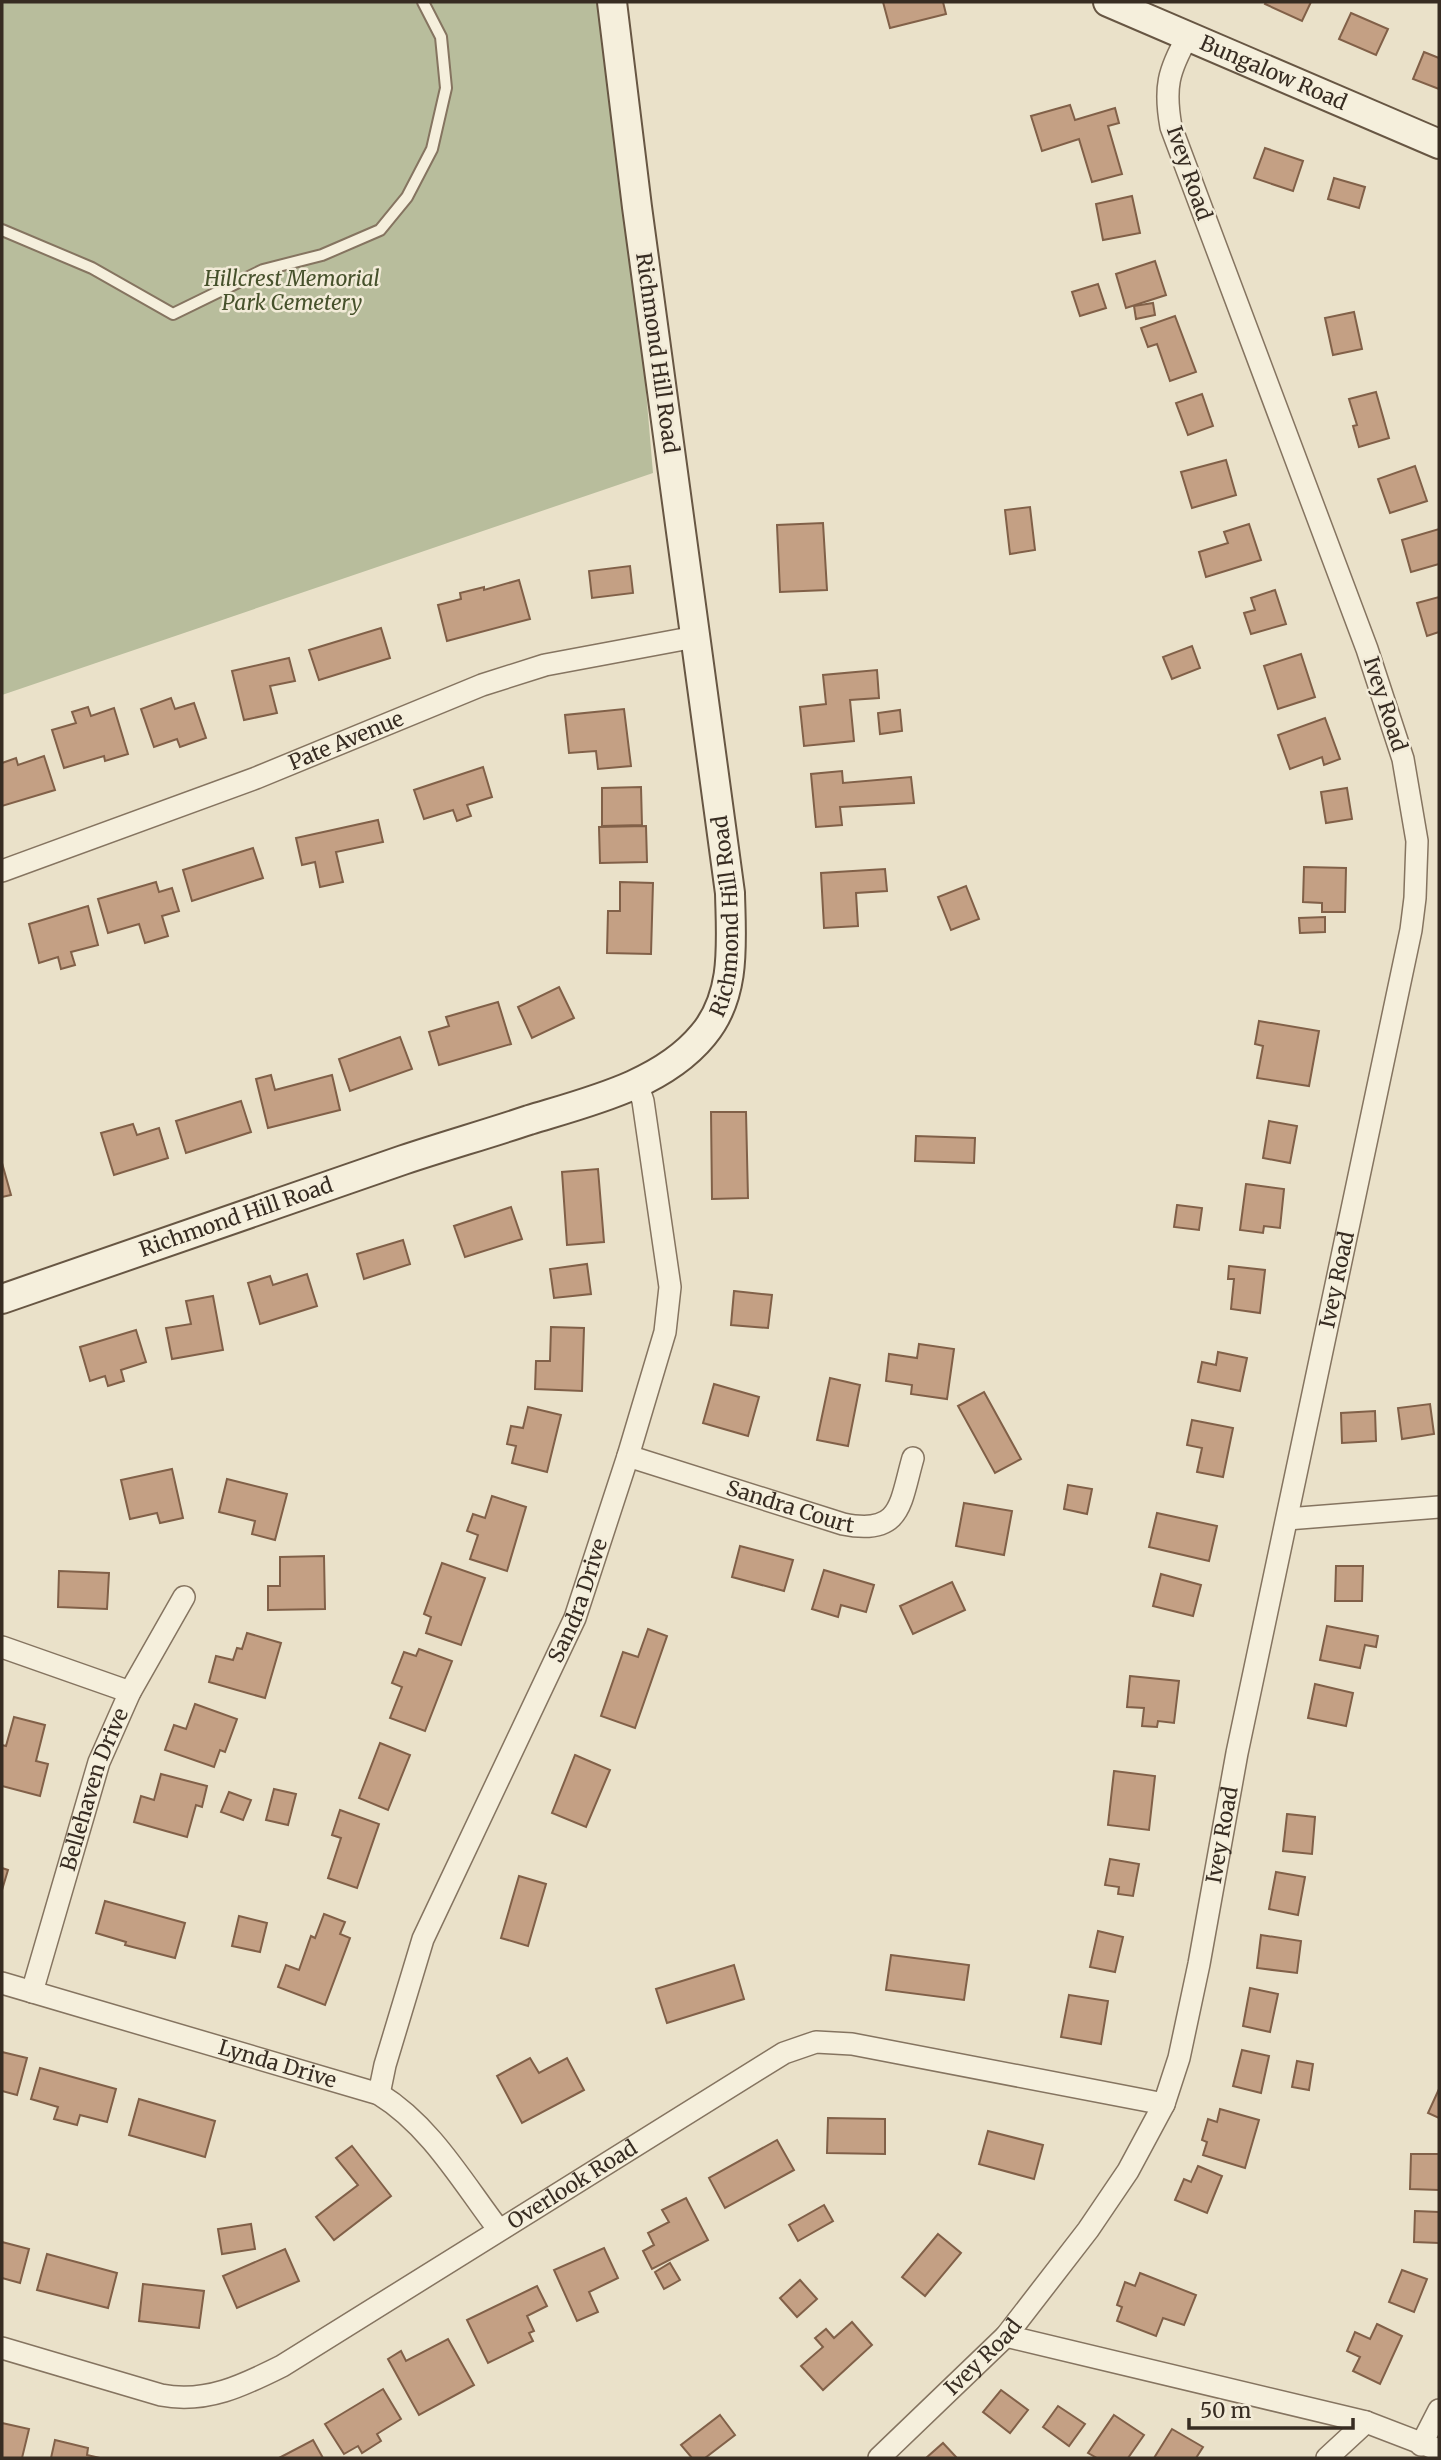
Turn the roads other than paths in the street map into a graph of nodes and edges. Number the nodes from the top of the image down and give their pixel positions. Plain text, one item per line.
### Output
1 (423, 2) edge
2 (612, 2) edge
3 (1108, 2) edge
4 (1188, 36) junction
5 (1439, 144) edge
6 (2, 230) edge
7 (695, 637) junction
8 (2, 871) edge
9 (637, 1083) junction
10 (2, 1299) edge
11 (628, 1456) junction
12 (913, 1458) dead end
13 (1439, 1507) edge
14 (1287, 1519) junction
15 (184, 1597) dead end
16 (2, 1647) edge
17 (130, 1692) junction
18 (2, 1983) edge
19 (32, 1992) junction
20 (380, 2094) junction
21 (1164, 2104) junction
22 (499, 2230) junction
23 (1006, 2336) junction
24 (2, 2348) edge
25 (1439, 2410) edge
26 (1367, 2422) junction
27 (1430, 2447) edge
28 (879, 2458) edge
29 (1327, 2458) edge

1 - 6 lane
2 - 7 street, Richmond Hill Road
3 - 4 street, Bungalow Road
4 - 5 street, Bungalow Road
4 - 14 street, Ivey Road
7 - 8 street, Pate Avenue
7 - 9 street, Richmond Hill Road
9 - 10 street, Richmond Hill Road
9 - 11 street, Sandra Drive
11 - 12 street, Sandra Court
11 - 20 street, Sandra Drive
13 - 14 street
14 - 21 street, Ivey Road
15 - 17 street, Bellehaven Drive
16 - 17 street
17 - 19 street, Bellehaven Drive
18 - 19 street, Lynda Drive
19 - 20 street, Lynda Drive
20 - 22 street, Lynda Drive
21 - 22 street, Overlook Road
21 - 23 street, Ivey Road
22 - 24 street, Overlook Road
23 - 26 street
23 - 28 street, Ivey Road
25 - 27 street
26 - 27 street
26 - 29 street

